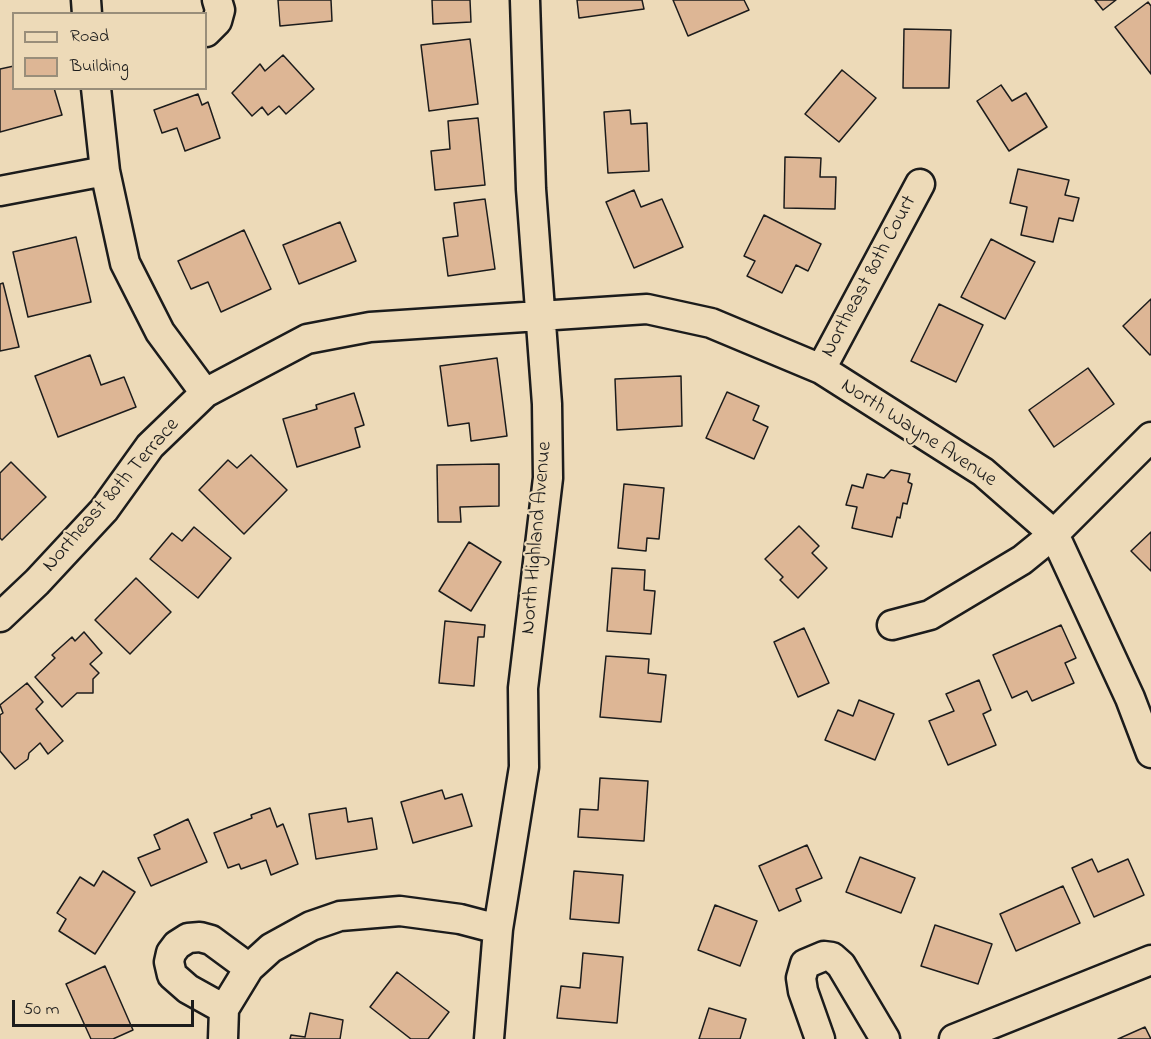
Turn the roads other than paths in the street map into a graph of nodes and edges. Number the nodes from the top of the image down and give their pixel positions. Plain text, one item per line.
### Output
1 (217, 0) edge
2 (525, 0) edge
3 (207, 31) edge
4 (96, 90) edge
5 (105, 171) junction
6 (920, 184) dead end
7 (0, 191) edge
8 (541, 316) junction
9 (821, 369) junction
10 (205, 393) junction
11 (1151, 436) edge
12 (1054, 534) junction
13 (0, 617) edge
14 (892, 625) dead end
15 (1151, 753) edge
16 (498, 929) junction
17 (1151, 960) edge
18 (249, 968) junction
19 (224, 1009) junction
20 (223, 1039) edge
21 (489, 1039) edge
22 (820, 1039) edge
23 (885, 1039) edge
24 (954, 1039) edge

1 - 3 street
2 - 8 street, North Highland Avenue
4 - 5 street
5 - 7 street
5 - 10 street
6 - 9 street, Northeast 80th Court
8 - 9 street, North Wayne Avenue
8 - 10 street, Northeast 80th Terrace
8 - 16 street, North Highland Avenue
9 - 12 street, North Wayne Avenue
10 - 13 street, Northeast 80th Terrace
11 - 12 street
12 - 14 street
12 - 15 street, North Wayne Avenue
16 - 18 street
16 - 21 street, North Highland Avenue
17 - 24 street
18 - 19 street
18 - 19 street
19 - 20 street
22 - 23 street

